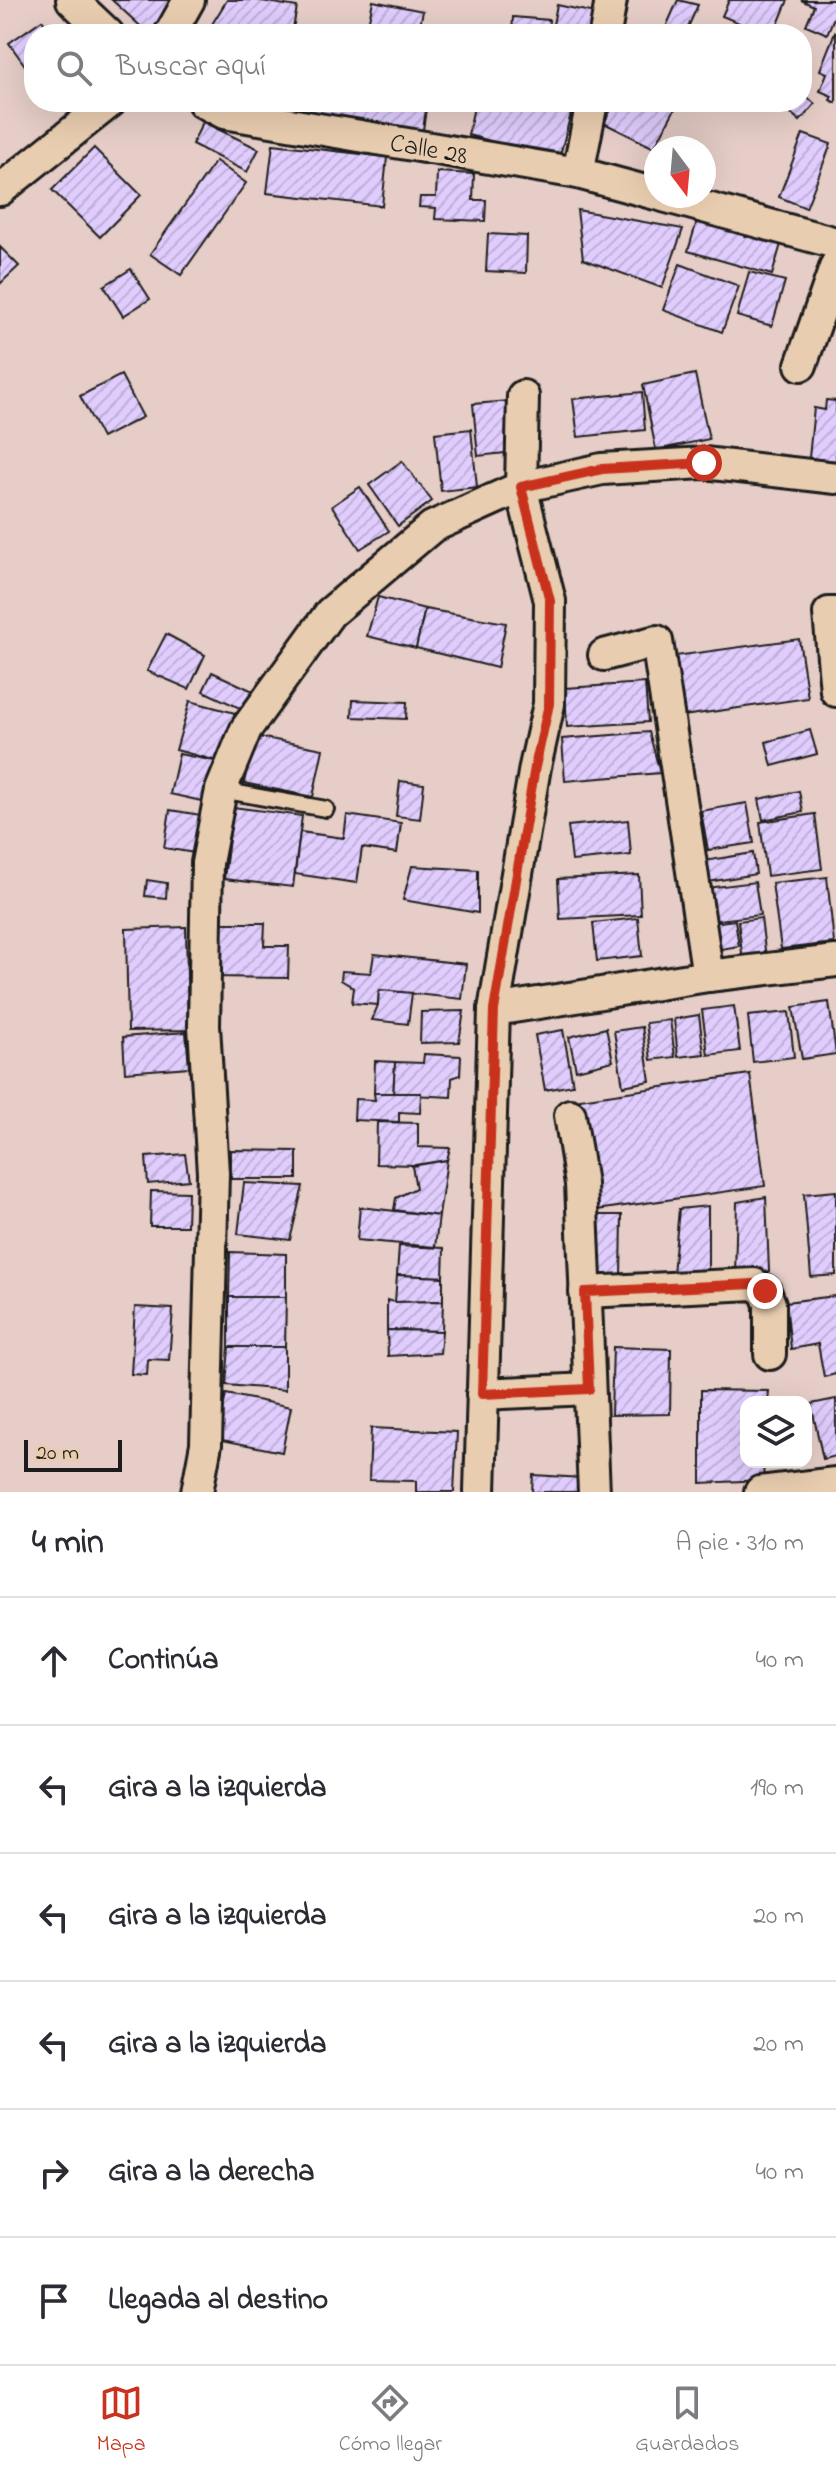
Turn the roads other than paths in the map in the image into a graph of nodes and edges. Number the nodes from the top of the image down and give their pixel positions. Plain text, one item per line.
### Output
1 (72, 0) edge
2 (189, 0) edge
3 (611, 0) edge
4 (97, 24) edge
5 (176, 24) edge
6 (607, 24) edge
7 (98, 112) edge
8 (222, 112) edge
9 (590, 112) edge
10 (578, 173) junction
11 (0, 190) edge
12 (644, 191) edge
13 (707, 208) edge
14 (836, 243) edge
15 (836, 265) edge
16 (801, 365) dead end
17 (523, 396) dead end
18 (836, 478) edge
19 (521, 487) junction
20 (836, 613) edge
21 (604, 655) dead end
22 (836, 691) edge
23 (221, 790) junction
24 (326, 809) dead end
25 (836, 961) edge
26 (708, 976) junction
27 (494, 1010) junction
28 (570, 1115) dead end
29 (585, 1292) junction
30 (770, 1354) dead end
31 (589, 1389) junction
32 (482, 1394) junction
33 (836, 1483) edge
34 (197, 1492) edge
35 (480, 1492) edge
36 (594, 1492) edge
37 (760, 1492) edge

1 - 4 street
2 - 5 street
3 - 6 street
7 - 11 street
8 - 10 street, Calle 28
9 - 10 street
10 - 12 street, Calle 28
13 - 14 street
15 - 16 street
17 - 19 street
18 - 19 street
19 - 23 street
19 - 27 street
20 - 22 street
21 - 26 street
23 - 24 lane
23 - 34 street
25 - 26 street
26 - 27 street
27 - 32 street
28 - 29 street
29 - 30 street
29 - 31 street
31 - 32 street
31 - 36 street
32 - 35 street
33 - 37 street

